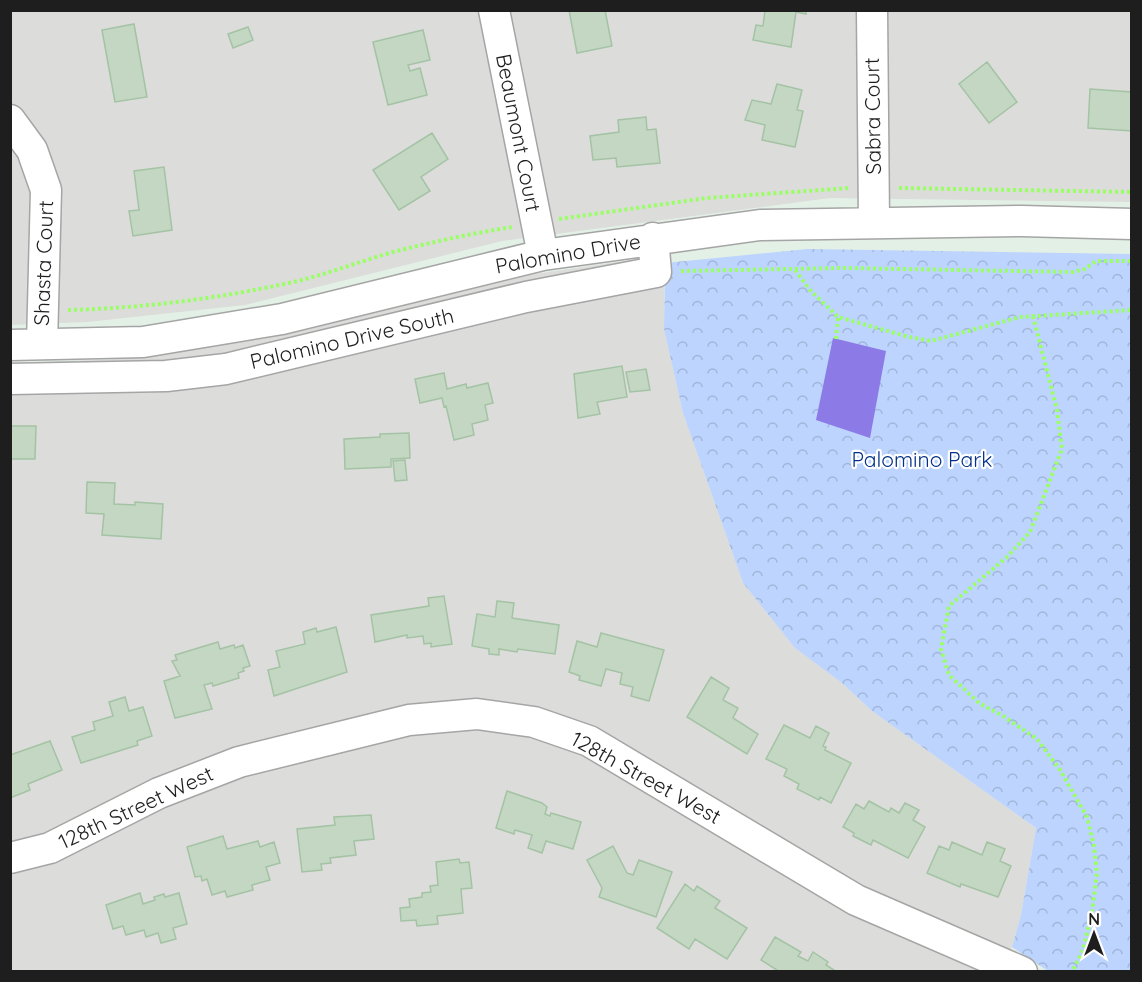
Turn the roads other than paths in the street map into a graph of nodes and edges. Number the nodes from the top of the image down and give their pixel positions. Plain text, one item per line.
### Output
1 (494, 10) edge
2 (872, 10) edge
3 (10, 120) edge
4 (874, 222) junction
5 (1131, 224) edge
6 (653, 238) junction
7 (543, 255) junction
8 (42, 344) junction
9 (10, 345) edge
10 (10, 379) edge
11 (10, 858) edge
12 (1022, 972) edge

1 - 7 street, Beaumont Court
2 - 4 street, Sabra Court
3 - 8 street, Shasta Court
4 - 5 street, Palomino Drive
4 - 6 street, Palomino Drive
6 - 7 street, Palomino Drive
6 - 10 street, Palomino Drive South
7 - 8 street, Palomino Drive
8 - 9 street, Palomino Drive
11 - 12 street, 128th Street West

